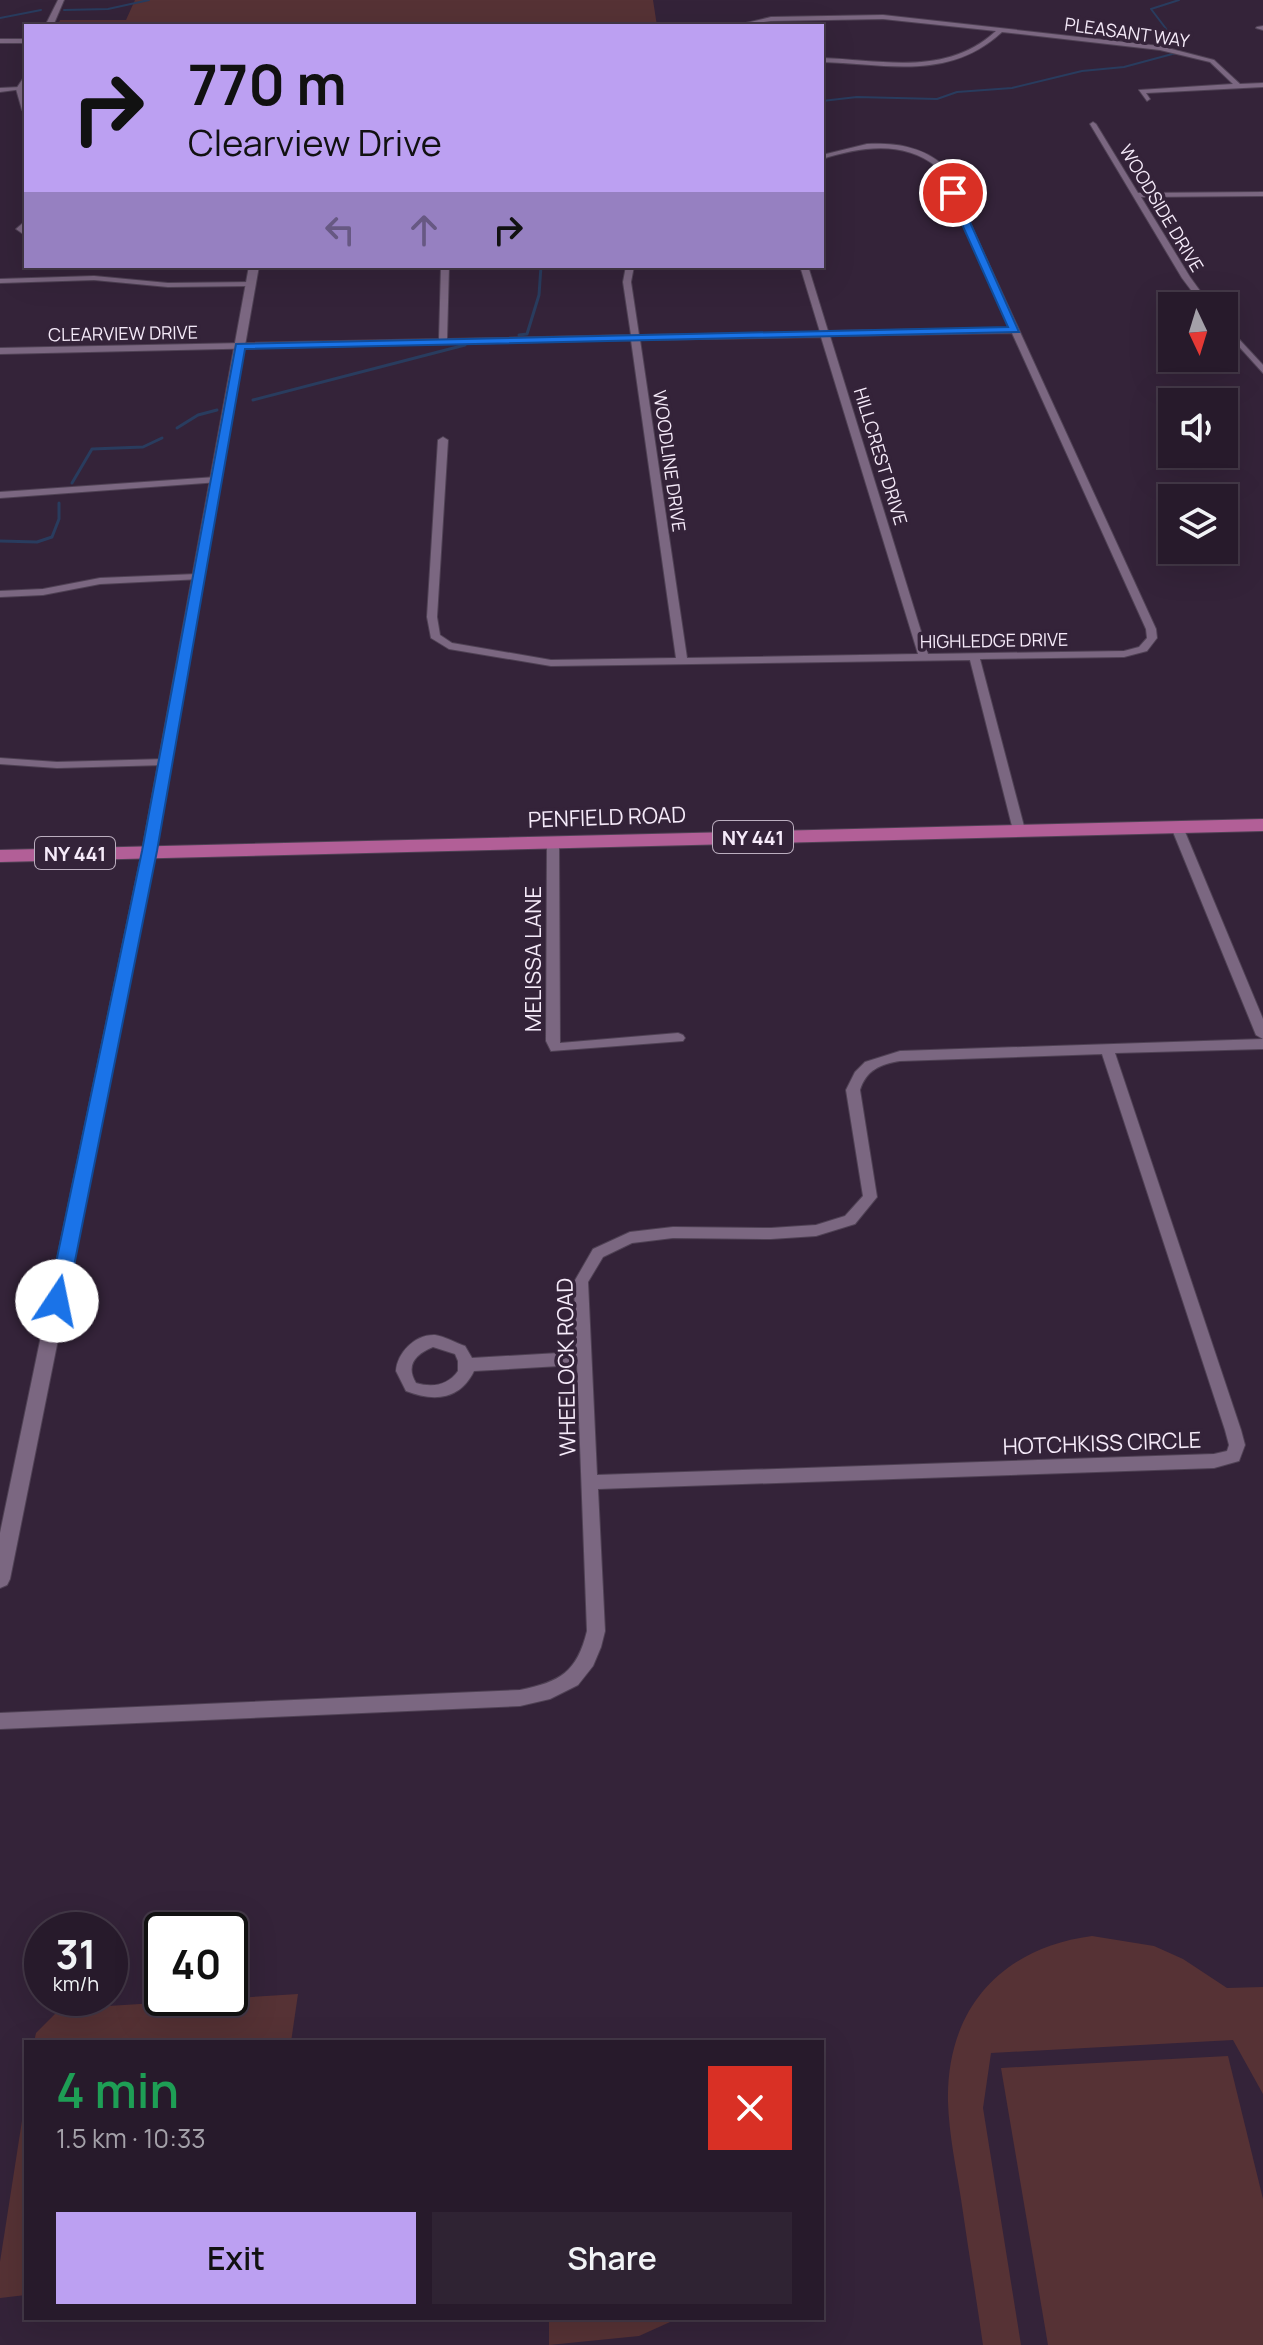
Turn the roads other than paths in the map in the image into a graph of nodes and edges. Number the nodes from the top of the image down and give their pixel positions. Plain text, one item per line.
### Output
1 (61, 0) edge
2 (50, 24) edge
3 (746, 24) edge
4 (1001, 30) junction
5 (0, 41) edge
6 (24, 41) edge
7 (824, 60) edge
8 (24, 80) edge
9 (1263, 85) edge
10 (1238, 86) junction
11 (20, 89) junction
12 (0, 90) edge
13 (1147, 99) dead end
14 (24, 106) edge
15 (1093, 124) dead end
16 (824, 157) edge
17 (1263, 194) edge
18 (1135, 195) junction
19 (97, 268) edge
20 (254, 268) edge
21 (445, 268) edge
22 (629, 268) edge
23 (805, 268) edge
24 (94, 278) junction
25 (0, 281) edge
26 (251, 284) junction
27 (1198, 292) edge
28 (1015, 330) junction
29 (825, 334) junction
30 (636, 338) junction
31 (1238, 341) edge
32 (443, 342) junction
33 (240, 346) junction
34 (0, 351) edge
35 (1263, 370) edge
36 (443, 440) dead end
37 (216, 480) junction
38 (0, 495) edge
39 (197, 577) junction
40 (0, 594) edge
41 (974, 656) junction
42 (924, 657) junction
43 (682, 662) junction
44 (0, 761) edge
45 (165, 762) junction
46 (1263, 825) edge
47 (1177, 827) junction
48 (1019, 830) junction
49 (553, 842) junction
50 (149, 851) junction
51 (0, 856) edge
52 (1263, 1035) edge
53 (678, 1038) dead end
54 (1263, 1044) edge
55 (1107, 1049) junction
56 (585, 1358) junction
57 (467, 1365) dead end
58 (591, 1482) junction
59 (0, 1579) edge
60 (0, 1721) edge

1 - 2 street
3 - 4 street, PLEASANT WAY
4 - 7 street
4 - 10 street, PLEASANT WAY
5 - 6 street
8 - 11 street
9 - 10 street
10 - 13 street
11 - 12 street
11 - 14 street
15 - 18 street, WOODSIDE DRIVE
16 - 28 street, HIGHLEDGE DRIVE
17 - 18 street
18 - 27 street, WOODSIDE DRIVE
19 - 24 street
20 - 26 street
21 - 32 street
22 - 30 street, WOODLINE DRIVE
23 - 29 street, HILLCREST DRIVE
24 - 25 street
24 - 26 street
26 - 33 street
28 - 29 street, CLEARVIEW DRIVE
28 - 41 street, HIGHLEDGE DRIVE
29 - 30 street, CLEARVIEW DRIVE
29 - 42 street, HILLCREST DRIVE
30 - 32 street, CLEARVIEW DRIVE
30 - 43 street, WOODLINE DRIVE
31 - 35 street
32 - 33 street, CLEARVIEW DRIVE
33 - 34 street, CLEARVIEW DRIVE
33 - 37 street
36 - 43 street, HIGHLEDGE DRIVE
37 - 38 street
37 - 39 street
39 - 40 street
39 - 45 street
41 - 42 street, HIGHLEDGE DRIVE
41 - 48 street
42 - 43 street, HIGHLEDGE DRIVE
44 - 45 street
45 - 50 street
46 - 47 main road, PENFIELD ROAD / NY 441
47 - 48 main road, PENFIELD ROAD / NY 441
47 - 52 street
48 - 49 main road, PENFIELD ROAD / NY 441
49 - 50 main road, PENFIELD ROAD / NY 441
49 - 53 street, MELISSA LANE
50 - 51 main road, PENFIELD ROAD / NY 441
50 - 59 street
54 - 55 street, WHEELOCK ROAD
55 - 56 street, WHEELOCK ROAD
55 - 58 street, HOTCHKISS CIRCLE
56 - 57 street
56 - 58 street, WHEELOCK ROAD
58 - 60 street, WHEELOCK ROAD

